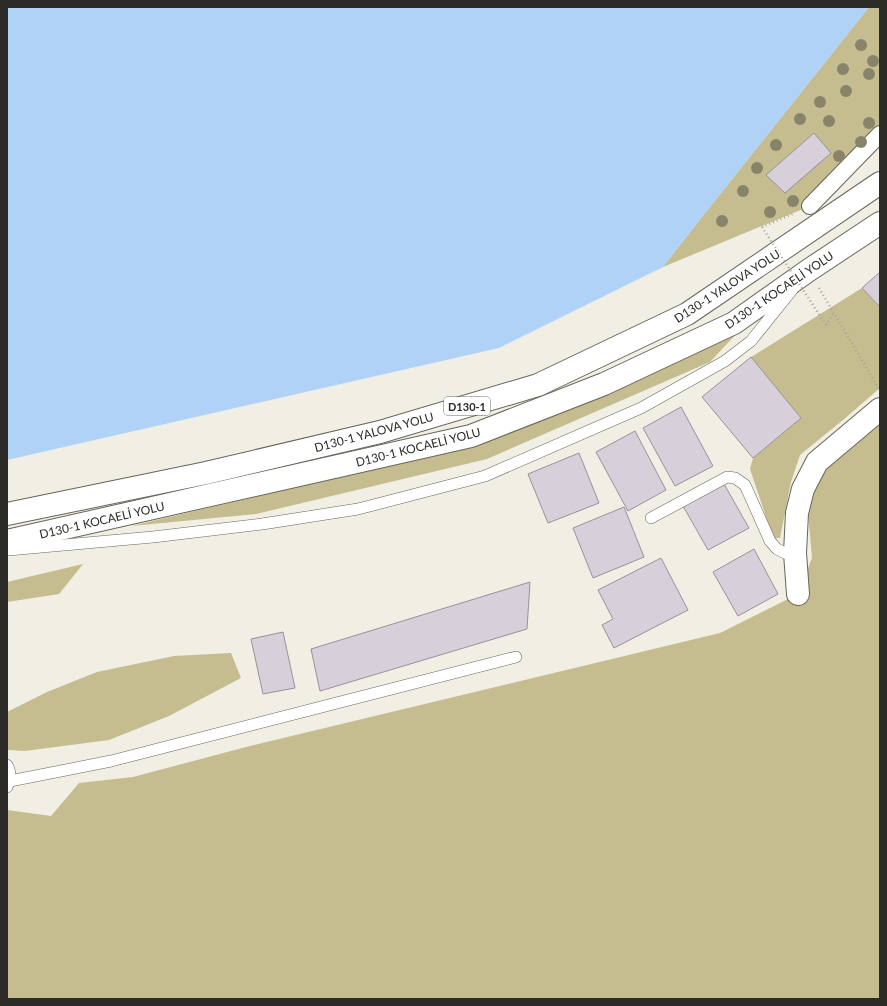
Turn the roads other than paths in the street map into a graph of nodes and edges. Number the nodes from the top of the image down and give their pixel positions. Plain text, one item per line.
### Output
1 (880, 134) edge
2 (880, 183) edge
3 (810, 206) road end
4 (880, 223) edge
5 (809, 270) junction
6 (880, 409) edge
7 (7, 514) edge
8 (652, 518) dead end
9 (7, 541) edge
10 (7, 550) edge
11 (795, 554) junction
12 (798, 594) dead end
13 (516, 657) dead end
14 (7, 765) edge
15 (8, 784) edge

1 - 3 street
2 - 7 main road, D130-1 YALOVA YOLU / D130-1
4 - 5 main road, D130-1 KOCAELİ YOLU / D130-1
5 - 9 main road, D130-1 KOCAELİ YOLU / D130-1
5 - 10 lane
6 - 11 main road
8 - 11 lane
11 - 12 main road
13 - 15 lane
14 - 15 lane

